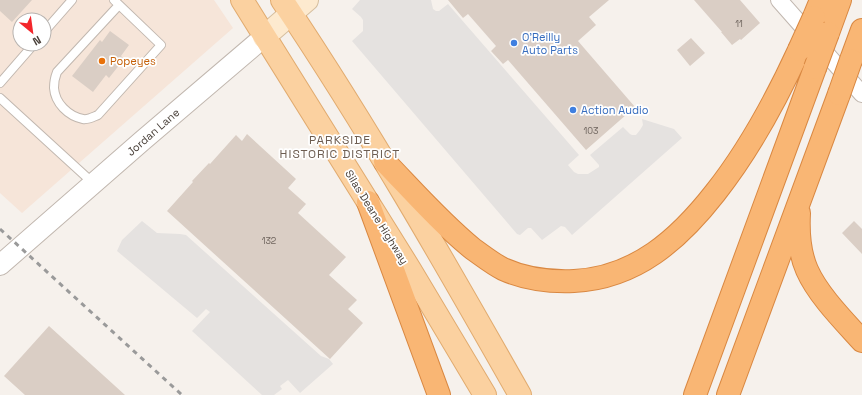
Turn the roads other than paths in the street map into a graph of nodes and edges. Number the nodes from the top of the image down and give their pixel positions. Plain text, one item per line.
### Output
1 (72, 0) edge
2 (242, 0) edge
3 (779, 0) edge
4 (840, 0) edge
5 (116, 3) edge
6 (294, 4) edge
7 (821, 17) edge
8 (52, 23) edge
9 (862, 30) edge
10 (264, 37) junction
11 (27, 52) edge
12 (0, 83) edge
13 (862, 94) edge
14 (0, 98) edge
15 (385, 162) junction
16 (93, 183) junction
17 (802, 193) junction
18 (368, 202) junction
19 (0, 265) edge
20 (862, 341) edge
21 (440, 395) edge
22 (485, 395) edge
23 (520, 395) edge
24 (695, 395) edge
25 (728, 395) edge

1 - 8 lane
2 - 10 main road, Silas Deane Highway
3 - 13 street
4 - 7 highway
5 - 5 lane
6 - 10 main road, Jordan Lane
6 - 15 main road
7 - 15 highway, bridge
7 - 24 highway, bridge
9 - 17 highway, bridge
10 - 16 street, Jordan Lane
10 - 18 main road, Silas Deane Highway
11 - 12 lane
14 - 16 lane
15 - 23 main road
16 - 19 street, Jordan Lane
17 - 20 highway
17 - 25 highway
18 - 21 highway
18 - 22 main road, Silas Deane Highway

